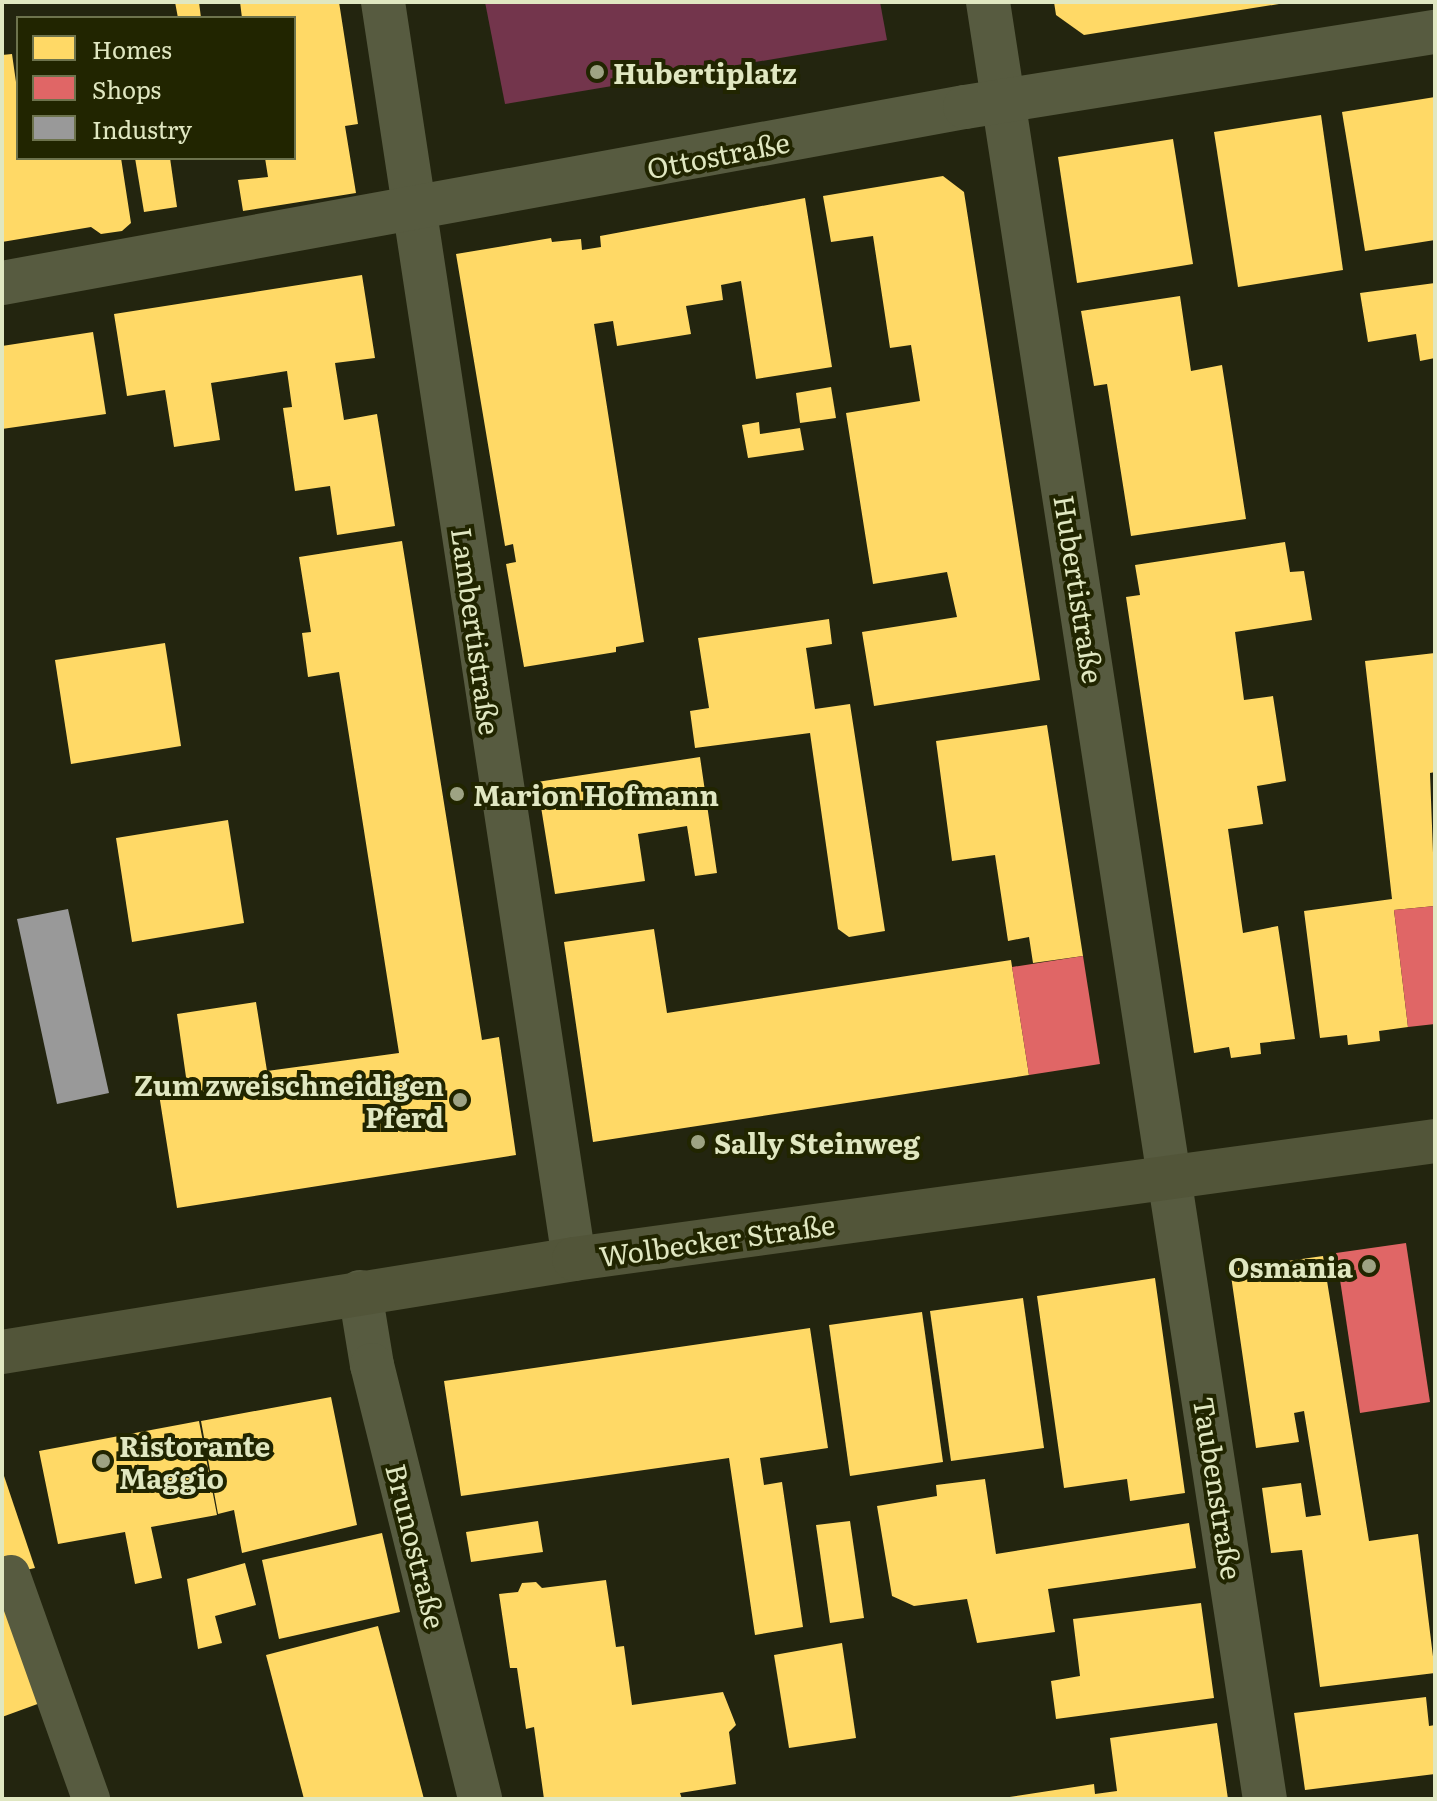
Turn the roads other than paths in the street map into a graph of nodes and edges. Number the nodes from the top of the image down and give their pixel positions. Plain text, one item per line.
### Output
1 (383, 2) edge
2 (988, 2) edge
3 (1435, 32) edge
4 (1005, 101) junction
5 (414, 211) junction
6 (2, 283) edge
7 (1435, 1141) edge
8 (1171, 1177) junction
9 (574, 1259) junction
10 (360, 1292) junction
11 (2, 1352) edge
12 (11, 1574) dead end
13 (91, 1799) edge
14 (480, 1799) edge
15 (1265, 1799) edge

1 - 5 street, Lambertistraße
2 - 4 street, Hubertistraße
3 - 4 street, Ottostraße
4 - 5 street, Ottostraße
4 - 8 street, Hubertistraße
5 - 6 street, Ottostraße
5 - 9 street, Lambertistraße
7 - 8 main road, Wolbecker Straße
8 - 9 main road, Wolbecker Straße
8 - 15 street, Taubenstraße
9 - 10 main road, Wolbecker Straße
10 - 11 main road, Wolbecker Straße
10 - 14 street, Brunostraße
12 - 13 lane

